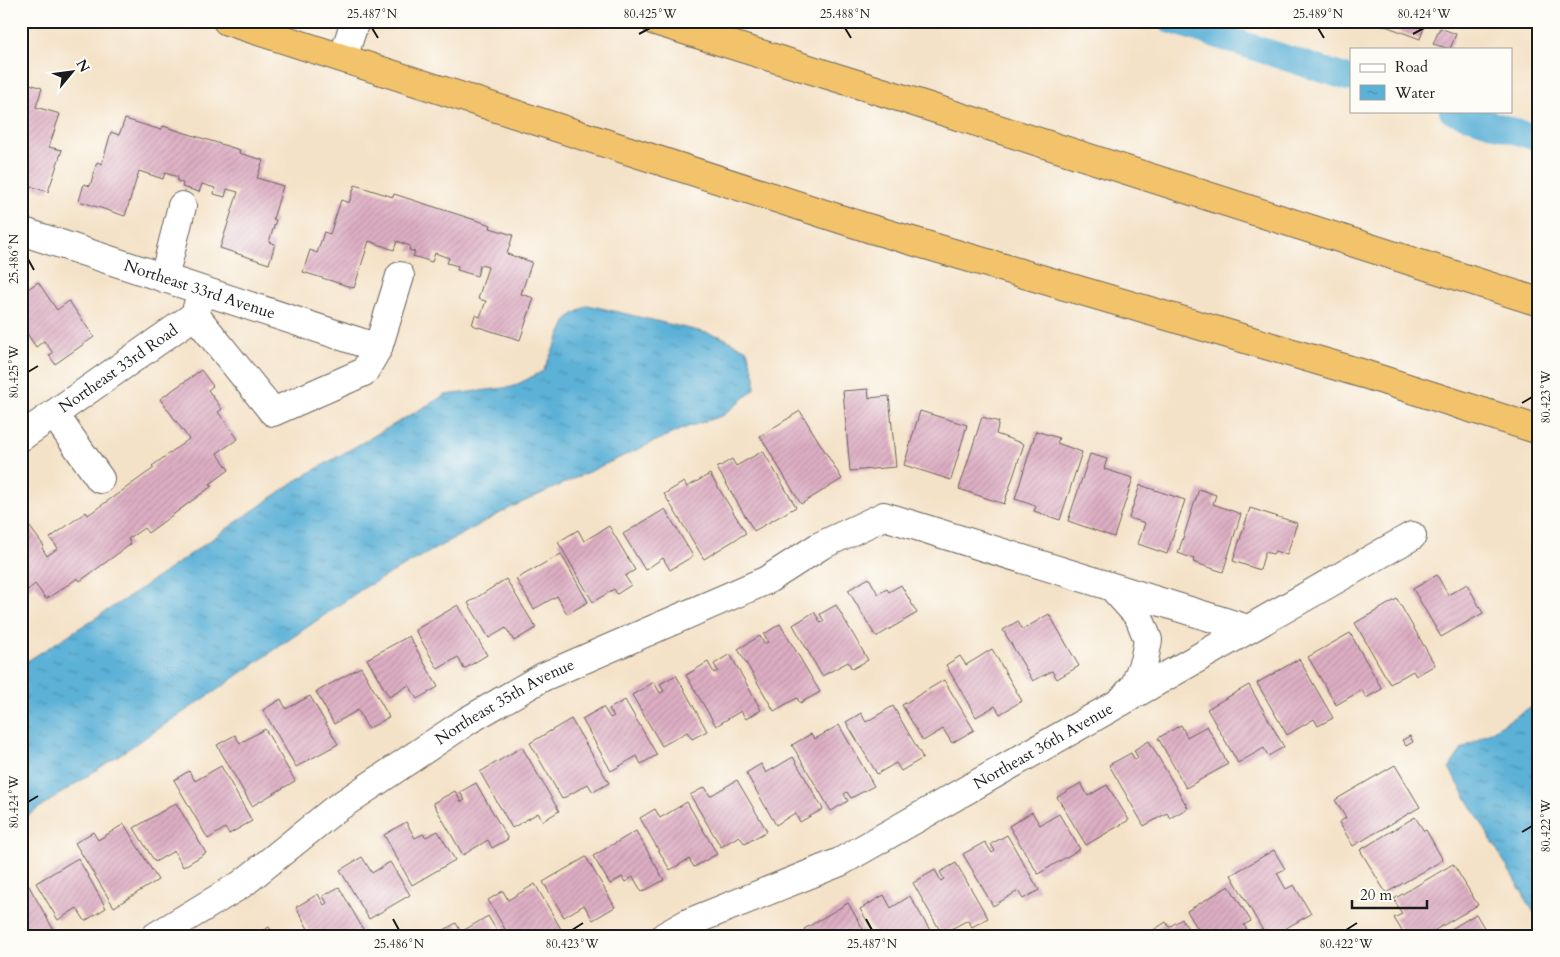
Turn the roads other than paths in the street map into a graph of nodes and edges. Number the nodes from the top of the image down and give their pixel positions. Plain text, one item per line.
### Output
1 (227, 21) edge
2 (355, 21) edge
3 (655, 21) edge
4 (343, 58) junction
5 (182, 206) dead end
6 (21, 231) edge
7 (400, 276) dead end
8 (164, 278) junction
9 (1539, 302) edge
10 (199, 303) junction
11 (378, 348) junction
12 (54, 414) junction
13 (1539, 430) edge
14 (21, 437) edge
15 (100, 479) dead end
16 (1412, 536) dead end
17 (1112, 587) junction
18 (1248, 629) junction
19 (1121, 702) junction
20 (156, 936) edge
21 (665, 936) edge

1 - 4 highway
2 - 4 street
3 - 9 highway
4 - 13 highway
5 - 8 street
6 - 8 street, Northeast 33rd Avenue
7 - 11 street
8 - 10 street, Northeast 33rd Avenue
10 - 11 street, Northeast 33rd Avenue
10 - 11 street
10 - 12 street, Northeast 33rd Road
12 - 14 street, Northeast 33rd Road
12 - 15 street
16 - 18 street, Northeast 36th Avenue
17 - 18 street
17 - 19 street
17 - 20 street, Northeast 35th Avenue
18 - 19 street, Northeast 36th Avenue
19 - 21 street, Northeast 36th Avenue

